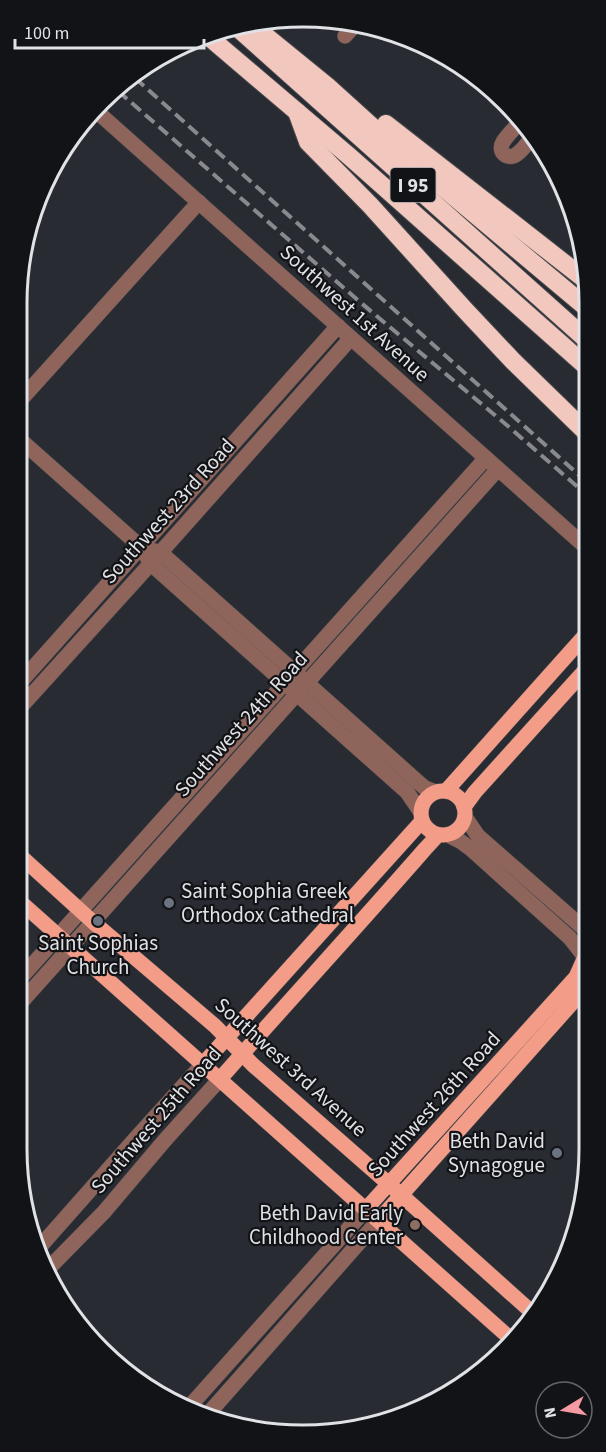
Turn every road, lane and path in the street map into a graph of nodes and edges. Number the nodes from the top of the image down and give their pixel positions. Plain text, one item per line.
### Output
1 (260, 30) edge
2 (244, 33) edge
3 (215, 42) edge
4 (327, 86) junction
5 (296, 111) junction
6 (101, 115) edge
7 (516, 127) edge
8 (527, 143) edge
9 (199, 202) junction
10 (577, 273) edge
11 (579, 301) edge
12 (338, 326) junction
13 (579, 333) edge
14 (351, 338) junction
15 (579, 360) edge
16 (27, 393) edge
17 (579, 425) edge
18 (27, 446) edge
19 (486, 458) junction
20 (498, 469) junction
21 (579, 541) edge
22 (141, 548) junction
23 (155, 558) junction
24 (579, 642) edge
25 (27, 675) edge
26 (289, 677) junction
27 (579, 677) edge
28 (302, 688) junction
29 (27, 700) edge
30 (441, 791) junction
31 (464, 812) junction
32 (421, 816) junction
33 (443, 835) junction
34 (27, 862) edge
35 (27, 908) edge
36 (81, 911) junction
37 (93, 922) junction
38 (579, 924) edge
39 (58, 936) junction
40 (70, 946) junction
41 (579, 949) edge
42 (27, 971) edge
43 (579, 972) edge
44 (27, 995) edge
45 (579, 995) edge
46 (226, 1038) junction
47 (242, 1054) junction
48 (203, 1064) junction
49 (220, 1079) junction
50 (390, 1185) junction
51 (402, 1196) junction
52 (366, 1209) junction
53 (379, 1220) junction
54 (44, 1243) edge
55 (52, 1265) edge
56 (528, 1308) edge
57 (507, 1335) edge
58 (193, 1402) edge
59 (212, 1409) edge

1 - 4 highway
2 - 13 highway, I 95
3 - 5 highway, I 95
4 - 10 highway
4 - 11 highway
5 - 15 highway, I 95
5 - 17 highway
6 - 9 street, Southwest 1st Avenue
7 - 8 street
9 - 12 street, Southwest 1st Avenue
9 - 16 street
12 - 14 street, Southwest 1st Avenue
12 - 22 street, Southwest 23rd Road
14 - 19 street, Southwest 1st Avenue
14 - 23 street, Southwest 23rd Road
18 - 22 street
19 - 20 street, Southwest 1st Avenue
19 - 26 street, Southwest 24th Road
20 - 21 street, Southwest 1st Avenue
20 - 28 street, Southwest 24th Road
22 - 23 street
22 - 25 street, Southwest 23rd Road
23 - 26 street
23 - 29 street, Southwest 23rd Road
24 - 30 main road
26 - 28 street
26 - 36 street, Southwest 24th Road
27 - 31 main road
28 - 30 street
28 - 32 street
28 - 37 street, Southwest 24th Road
30 - 31 main road
30 - 32 main road
31 - 33 main road
31 - 38 street
32 - 33 main road
32 - 46 main road, Southwest 25th Road
33 - 41 street
33 - 47 main road, Southwest 25th Road
34 - 36 main road, Southwest 3rd Avenue
35 - 39 main road
36 - 37 main road, Southwest 3rd Avenue
36 - 39 street, Southwest 24th Road
37 - 40 street, Southwest 24th Road
37 - 46 main road, Southwest 3rd Avenue
39 - 40 main road
39 - 42 street, Southwest 24th Road
40 - 44 street, Southwest 24th Road
40 - 48 main road
43 - 50 main road, Southwest 26th Road
45 - 51 main road, Southwest 26th Road
46 - 47 main road, Southwest 3rd Avenue
46 - 48 main road, Southwest 25th Road
47 - 49 main road, Southwest 25th Road
47 - 50 main road, Southwest 3rd Avenue
48 - 49 main road
48 - 54 street, Southwest 25th Road
49 - 52 main road
49 - 55 street, Southwest 25th Road
50 - 51 main road, Southwest 3rd Avenue
50 - 52 main road, Southwest 26th Road
51 - 53 main road, Southwest 26th Road
51 - 56 main road, Southwest 3rd Avenue
52 - 53 main road
52 - 58 street, Southwest 26th Road
53 - 57 main road
53 - 59 street, Southwest 26th Road

